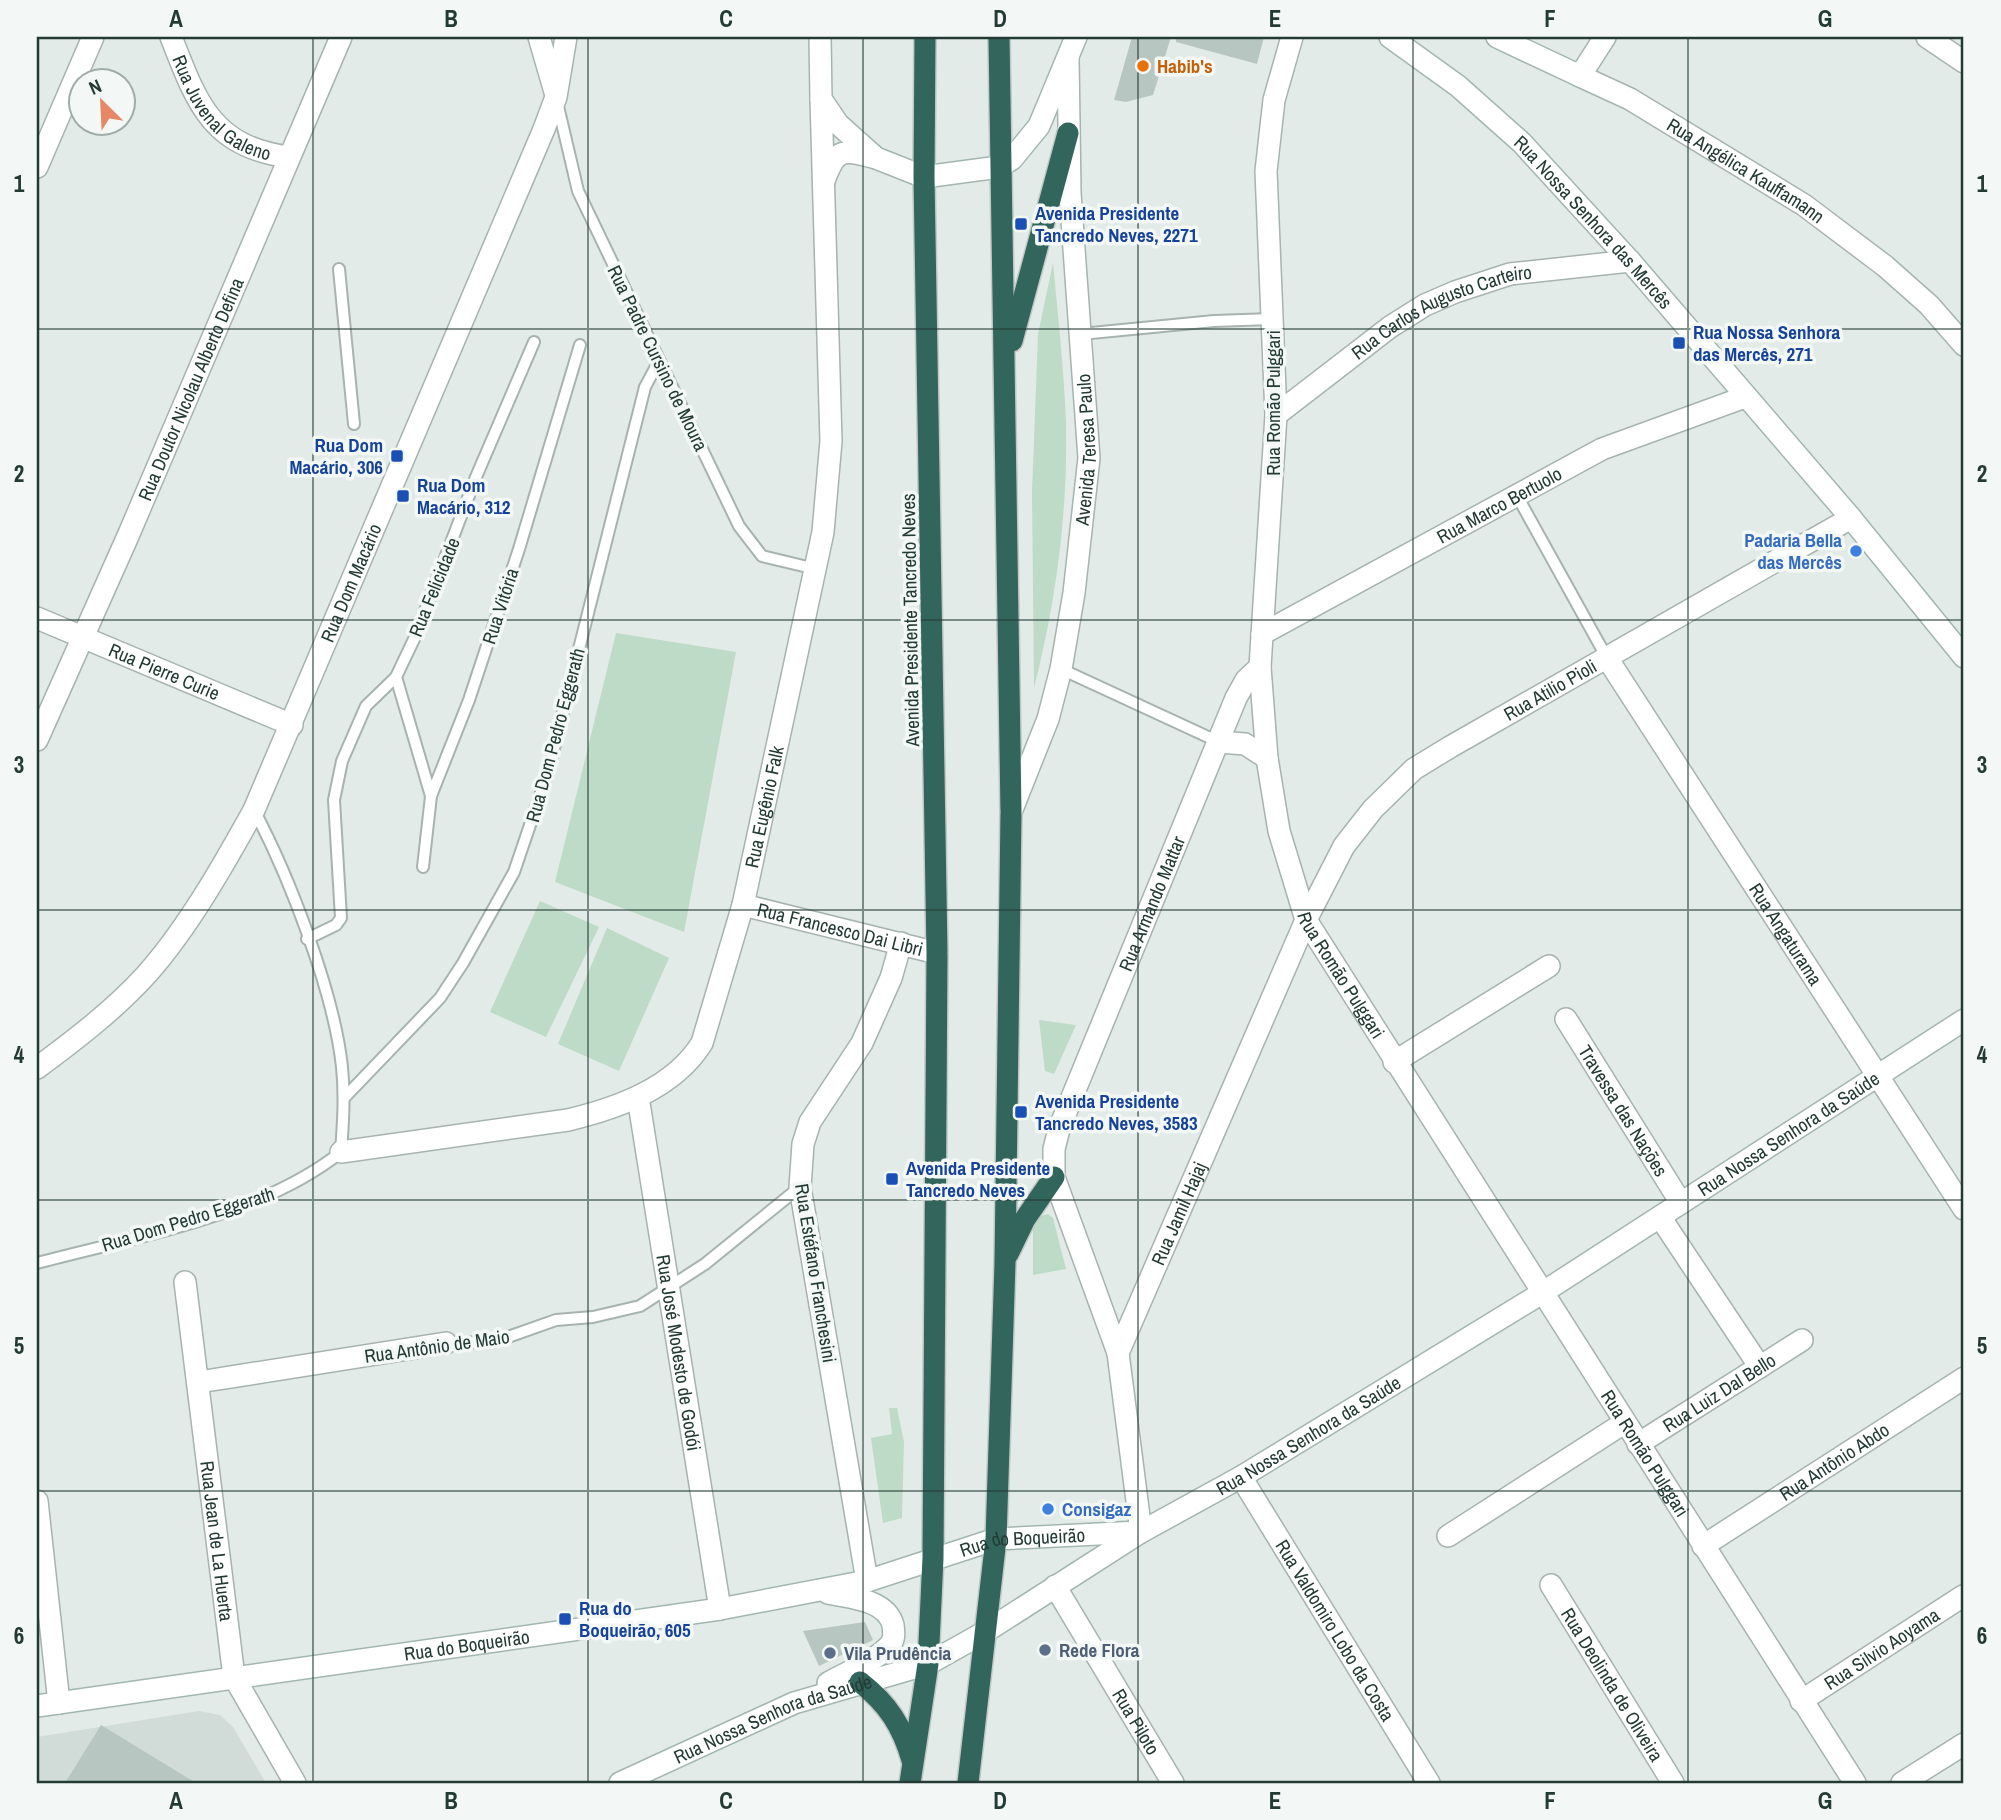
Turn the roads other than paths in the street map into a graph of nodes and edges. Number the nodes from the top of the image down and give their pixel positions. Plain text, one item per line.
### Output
1 (93, 37) edge
2 (171, 37) edge
3 (341, 37) edge
4 (539, 37) edge
5 (566, 37) edge
6 (820, 37) edge
7 (925, 37) edge
8 (999, 37) edge
9 (1292, 37) edge
10 (1390, 37) edge
11 (1497, 37) edge
12 (1605, 37) edge
13 (1927, 37) edge
14 (1072, 47) edge
15 (1964, 62) edge
16 (1580, 76) junction
17 (556, 97) junction
18 (821, 99) junction
19 (1068, 133) junction
20 (288, 157) junction
21 (876, 158) junction
22 (37, 167) edge
23 (999, 167) junction
24 (924, 177) junction
25 (823, 183) junction
26 (1630, 261) junction
27 (339, 269) dead end
28 (1273, 319) junction
29 (1081, 334) junction
30 (534, 342) dead end
31 (580, 345) dead end
32 (1964, 345) edge
33 (659, 361) junction
34 (1006, 367) junction
35 (1745, 397) junction
36 (1276, 415) junction
37 (354, 424) dead end
38 (1516, 494) junction
39 (1851, 518) junction
40 (816, 569) junction
41 (37, 618) edge
42 (1262, 634) junction
43 (84, 637) junction
44 (1964, 657) edge
45 (1607, 658) junction
46 (1260, 667) junction
47 (1061, 669) junction
48 (396, 677) junction
49 (292, 725) junction
50 (37, 740) edge
51 (1219, 742) junction
52 (1266, 758) junction
53 (431, 796) junction
54 (254, 810) junction
55 (1011, 812) junction
56 (423, 867) dead end
57 (743, 905) junction
58 (1306, 920) junction
59 (307, 939) junction
60 (901, 943) junction
61 (937, 953) junction
62 (1549, 966) dead end
63 (1566, 1019) dead end
64 (1964, 1020) edge
65 (1394, 1062) junction
66 (37, 1068) edge
67 (1878, 1076) junction
68 (345, 1097) junction
69 (638, 1097) junction
70 (341, 1153) junction
71 (1054, 1177) junction
72 (800, 1187) junction
73 (1681, 1203) junction
74 (1964, 1209) edge
75 (1660, 1217) junction
76 (37, 1263) edge
77 (1005, 1263) junction
78 (185, 1282) dead end
79 (668, 1290) junction
80 (1542, 1293) junction
81 (1802, 1340) dead end
82 (446, 1343) joint
83 (1118, 1353) junction
84 (1760, 1367) junction
85 (1964, 1378) edge
86 (199, 1382) junction
87 (1624, 1423) junction
88 (1638, 1444) junction
89 (1241, 1477) junction
90 (37, 1501) edge
91 (1141, 1532) junction
92 (1448, 1536) dead end
93 (996, 1539) junction
94 (1703, 1546) junction
95 (933, 1558) junction
96 (867, 1581) junction
97 (1552, 1585) dead end
98 (1055, 1586) junction
99 (822, 1591) junction
100 (1963, 1596) edge
101 (720, 1609) junction
102 (985, 1632) junction
103 (928, 1664) junction
104 (234, 1677) junction
105 (860, 1682) junction
106 (1801, 1702) junction
107 (59, 1703) junction
108 (794, 1703) junction
109 (37, 1706) edge
110 (1964, 1744) edge
111 (913, 1776) edge
112 (295, 1783) edge
113 (620, 1783) edge
114 (968, 1783) edge
115 (1173, 1783) edge
116 (1429, 1783) edge
117 (1673, 1783) edge
118 (1855, 1783) edge
119 (1902, 1783) edge

1 - 22 street
2 - 20 street, Rua Juvenal Galeno
3 - 20 street, Rua Doutor Nicolau Alberto Defina
4 - 17 street
5 - 17 street, Rua Dom Macário
6 - 18 street, Rua Eugênio Falk
7 - 24 highway, Avenida Presidente Tancredo Neves
8 - 23 highway
9 - 28 street, Rua Romão Pulggari
10 - 26 street, Rua Nossa Senhora das Mercês
11 - 16 street, Rua Angélica Kauffamann
12 - 16 street
13 - 15 street
14 - 19 street, Avenida Teresa Paulo
14 - 23 street
16 - 32 street, Rua Angélica Kauffamann
17 - 33 lane, Rua Padre Cursino de Moura
17 - 49 street, Rua Dom Macário
18 - 21 street
18 - 25 street, Rua Eugênio Falk
19 - 29 street, Avenida Teresa Paulo
19 - 34 highway
20 - 43 street, Rua Doutor Nicolau Alberto Defina
21 - 24 street
21 - 25 street
23 - 24 street
23 - 34 highway
24 - 61 highway, Avenida Presidente Tancredo Neves
25 - 40 street, Rua Eugênio Falk
26 - 35 street, Rua Nossa Senhora das Mercês
26 - 36 street, Rua Carlos Augusto Carteiro
27 - 37 lane
28 - 29 lane
28 - 36 street, Rua Romão Pulggari
29 - 47 street, Avenida Teresa Paulo
30 - 48 lane, Rua Felicidade
31 - 53 lane, Rua Vitória
33 - 40 lane, Rua Padre Cursino de Moura
33 - 68 lane, Rua Dom Pedro Eggerath
34 - 55 highway
35 - 38 street, Rua Marco Bertuolo
35 - 39 street, Rua Nossa Senhora das Mercês
36 - 42 street, Rua Romão Pulggari
38 - 42 street, Rua Marco Bertuolo
38 - 45 lane
39 - 44 street, Rua Nossa Senhora das Mercês
39 - 45 street, Rua Atilio Pioli
40 - 57 street, Rua Eugênio Falk
41 - 43 street, Rua Pierre Curie
42 - 46 street, Rua Romão Pulggari
43 - 49 street, Rua Pierre Curie
43 - 50 street, Rua Doutor Nicolau Alberto Defina
45 - 58 street, Rua Atilio Pioli
45 - 67 street, Rua Angaturama
46 - 51 street, Rua Armando Mattar
46 - 52 street, Rua Romão Pulggari
47 - 51 lane
47 - 55 street, Avenida Teresa Paulo
48 - 53 lane
48 - 59 lane, Rua Felicidade
49 - 54 street, Rua Dom Macário
51 - 52 street
51 - 71 street, Rua Armando Mattar
52 - 58 street, Rua Romão Pulggari
53 - 56 lane, Rua Vitória
54 - 59 lane
54 - 66 street, Rua Dom Macário
55 - 77 highway
57 - 60 street, Rua Francesco Dai Libri
57 - 69 street, Rua Eugênio Falk
58 - 65 street, Rua Romão Pulggari
58 - 83 street, Rua Jamil Hajaj
59 - 68 lane
60 - 61 street, Rua Francesco Dai Libri
60 - 72 street, Rua Estéfano Franchesini
61 - 95 highway, Avenida Presidente Tancredo Neves
62 - 65 street
63 - 73 street, Travessa das Nações
64 - 67 street, Rua Nossa Senhora da Saúde
65 - 80 street, Rua Romão Pulggari
67 - 73 street, Rua Nossa Senhora da Saúde
67 - 74 street, Rua Angaturama
68 - 70 lane
69 - 70 street, Rua Eugênio Falk
69 - 79 street, Rua José Modesto de Godói
70 - 76 lane, Rua Dom Pedro Eggerath
71 - 77 highway
71 - 83 street, Rua Armando Mattar
72 - 79 lane, Rua Antônio de Maio
72 - 96 street, Rua Estéfano Franchesini
73 - 75 street, Rua Nossa Senhora da Saúde
75 - 80 street, Rua Nossa Senhora da Saúde
75 - 84 street
77 - 93 highway
78 - 86 street, Rua Jean de La Huerta
79 - 82 lane, Rua Antônio de Maio
79 - 101 street, Rua José Modesto de Godói
80 - 87 street, Rua Romão Pulggari
80 - 89 street, Rua Nossa Senhora da Saúde
81 - 84 street, Rua Luiz Dal Bello
82 - 86 street, Rua Antônio de Maio
83 - 91 street, Rua Armando Mattar
84 - 88 street, Rua Luiz Dal Bello
85 - 94 street, Rua Antônio Abdo
86 - 104 street, Rua Jean de La Huerta
87 - 88 street, Rua Romão Pulggari
87 - 92 street
88 - 94 street, Rua Romão Pulggari
89 - 91 street, Rua Nossa Senhora da Saúde
89 - 116 street, Rua Valdomiro Lobo da Costa
90 - 107 street
91 - 93 street, Rua do Boqueirão
91 - 98 street, Rua Nossa Senhora da Saúde
93 - 95 street, Rua do Boqueirão
93 - 102 highway
94 - 106 street, Rua Romão Pulggari
95 - 96 street, Rua do Boqueirão
95 - 103 highway, Avenida Presidente Tancredo Neves
96 - 99 street, Rua do Boqueirão
97 - 117 street, Rua Deolinda de Oliveira
98 - 102 street, Rua Nossa Senhora da Saúde
98 - 115 street, Rua Piloto
99 - 101 street, Rua do Boqueirão
99 - 108 street
100 - 106 street, Rua Silvio Aoyama
101 - 104 street, Rua do Boqueirão
102 - 103 street, Rua Nossa Senhora da Saúde
102 - 114 highway
103 - 105 street, Rua Nossa Senhora da Saúde
103 - 111 highway, Avenida Presidente Tancredo Neves
104 - 107 street, Rua do Boqueirão
104 - 112 street, Rua Jean de La Huerta
105 - 108 street, Rua Nossa Senhora da Saúde
105 - 111 highway
106 - 118 street, Rua Romão Pulggari
107 - 109 street, Rua do Boqueirão
108 - 113 street, Rua Nossa Senhora da Saúde
110 - 119 street

